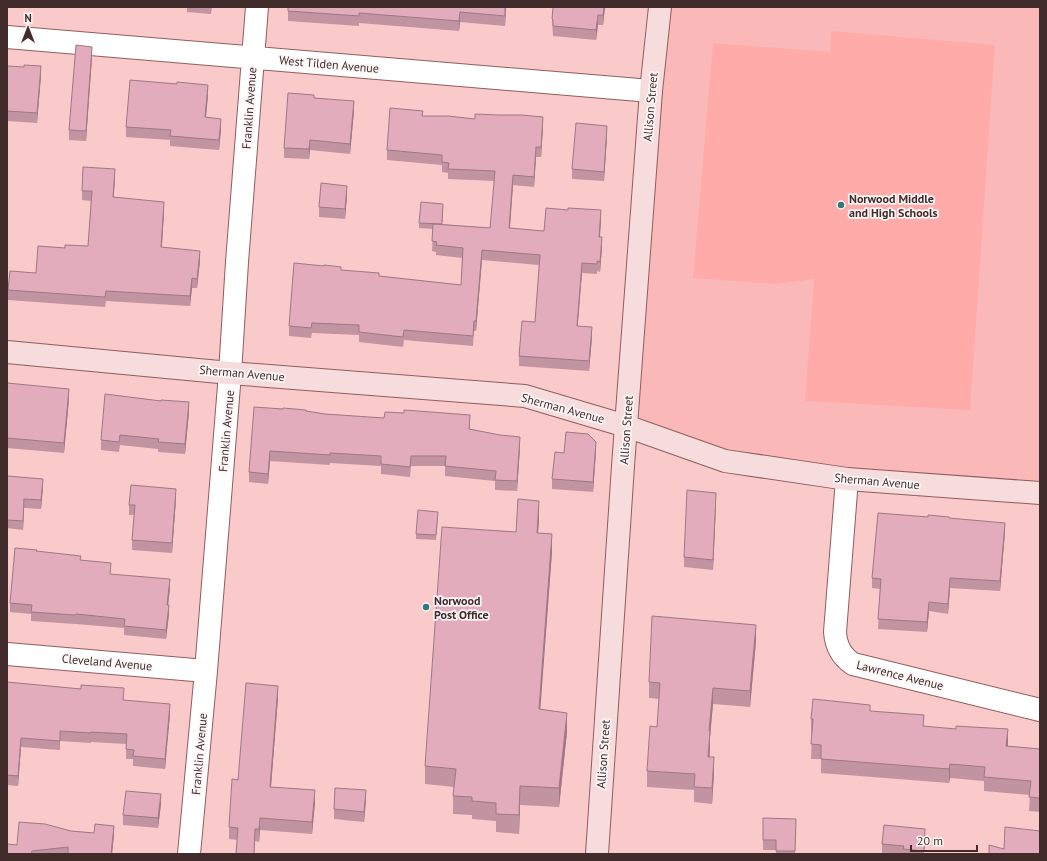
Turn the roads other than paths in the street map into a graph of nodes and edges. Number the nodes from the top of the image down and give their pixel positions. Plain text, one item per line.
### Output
1 (257, 7) edge
2 (660, 7) edge
3 (7, 37) edge
4 (253, 58) junction
5 (651, 92) junction
6 (7, 352) edge
7 (230, 373) junction
8 (626, 426) junction
9 (847, 479) junction
10 (1040, 493) edge
11 (7, 654) edge
12 (206, 671) junction
13 (1040, 710) edge
14 (190, 854) edge
15 (596, 854) edge

1 - 4 street, Franklin Avenue
2 - 5 street, Allison Street
3 - 4 street, West Tilden Avenue
4 - 5 street, West Tilden Avenue
4 - 7 street, Franklin Avenue
5 - 8 street, Allison Street
6 - 7 street, Sherman Avenue
7 - 8 street, Sherman Avenue
7 - 12 street, Franklin Avenue
8 - 9 street, Sherman Avenue
8 - 15 street, Allison Street
9 - 10 street, Sherman Avenue
9 - 13 street, Lawrence Avenue
11 - 12 street, Cleveland Avenue
12 - 14 street, Franklin Avenue

